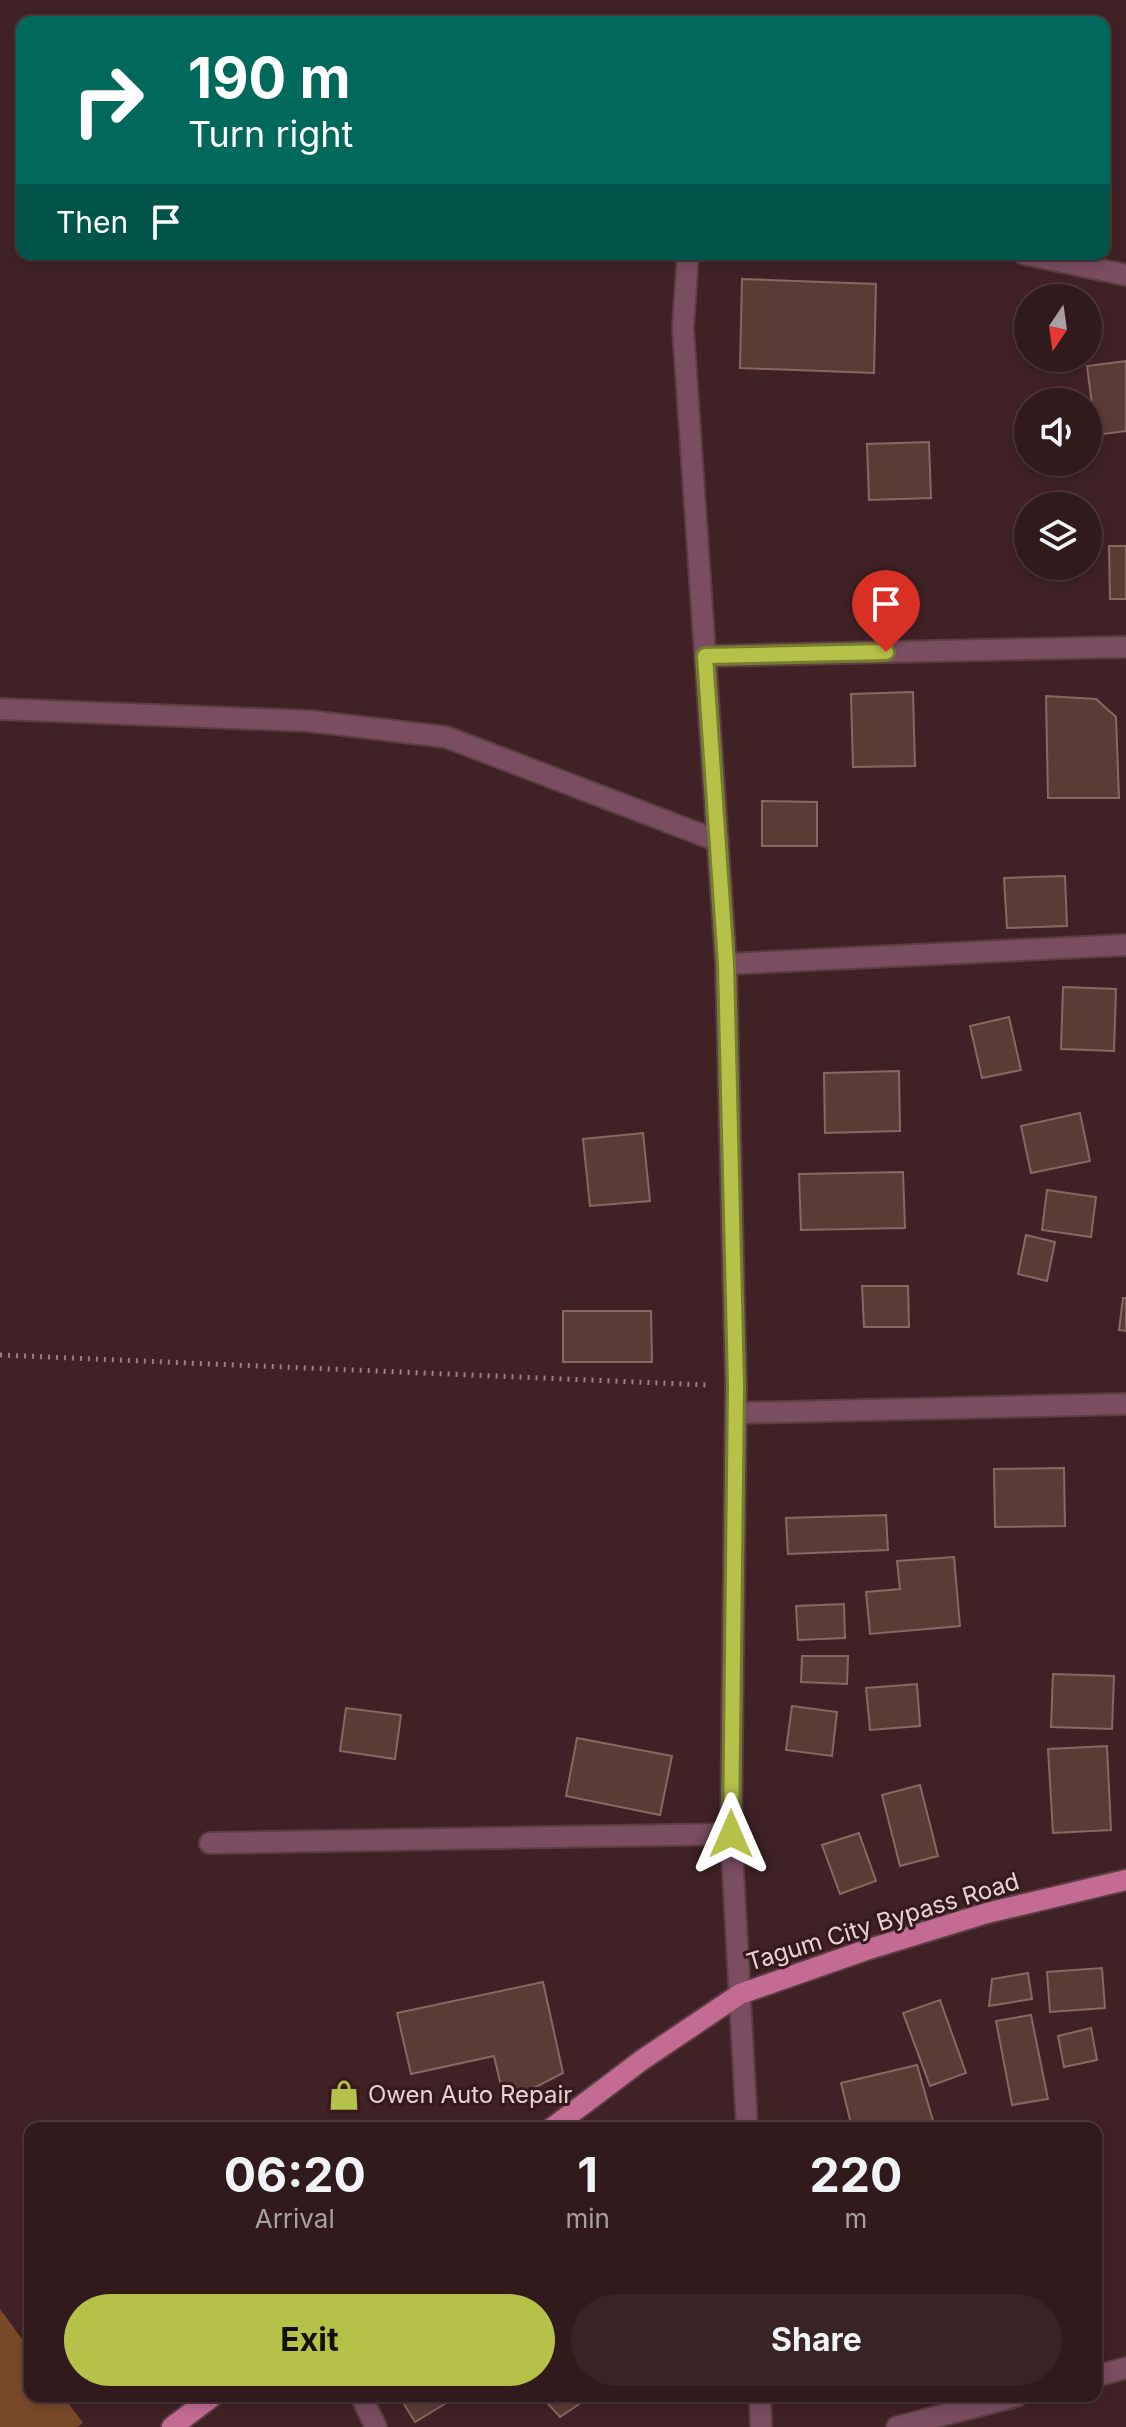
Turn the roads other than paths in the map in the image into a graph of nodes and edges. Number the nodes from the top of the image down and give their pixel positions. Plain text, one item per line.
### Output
1 (688, 260) edge
2 (1053, 260) edge
3 (1126, 275) edge
4 (1126, 647) edge
5 (705, 656) junction
6 (0, 709) edge
7 (718, 841) junction
8 (1126, 945) edge
9 (726, 964) junction
10 (1126, 1404) edge
11 (736, 1413) junction
12 (731, 1834) junction
13 (210, 1843) dead end
14 (1126, 1880) edge
15 (740, 1994) junction
16 (560, 2122) edge
17 (747, 2122) edge
18 (1126, 2368) edge
19 (1102, 2374) edge
20 (205, 2402) edge
21 (364, 2402) edge
22 (760, 2402) edge
23 (994, 2402) edge
24 (172, 2427) edge
25 (376, 2427) edge
26 (761, 2427) edge
27 (897, 2427) edge

1 - 5 street
2 - 3 street
4 - 5 street
5 - 7 street
6 - 7 street
7 - 9 street
8 - 9 street
9 - 11 street
10 - 11 street
11 - 12 street
12 - 13 street
12 - 15 street
14 - 15 main road, Tagum City Bypass Road
15 - 16 main road, Tagum City Bypass Road
15 - 17 street
18 - 19 street
20 - 24 main road
21 - 25 street
22 - 26 street
23 - 27 street

